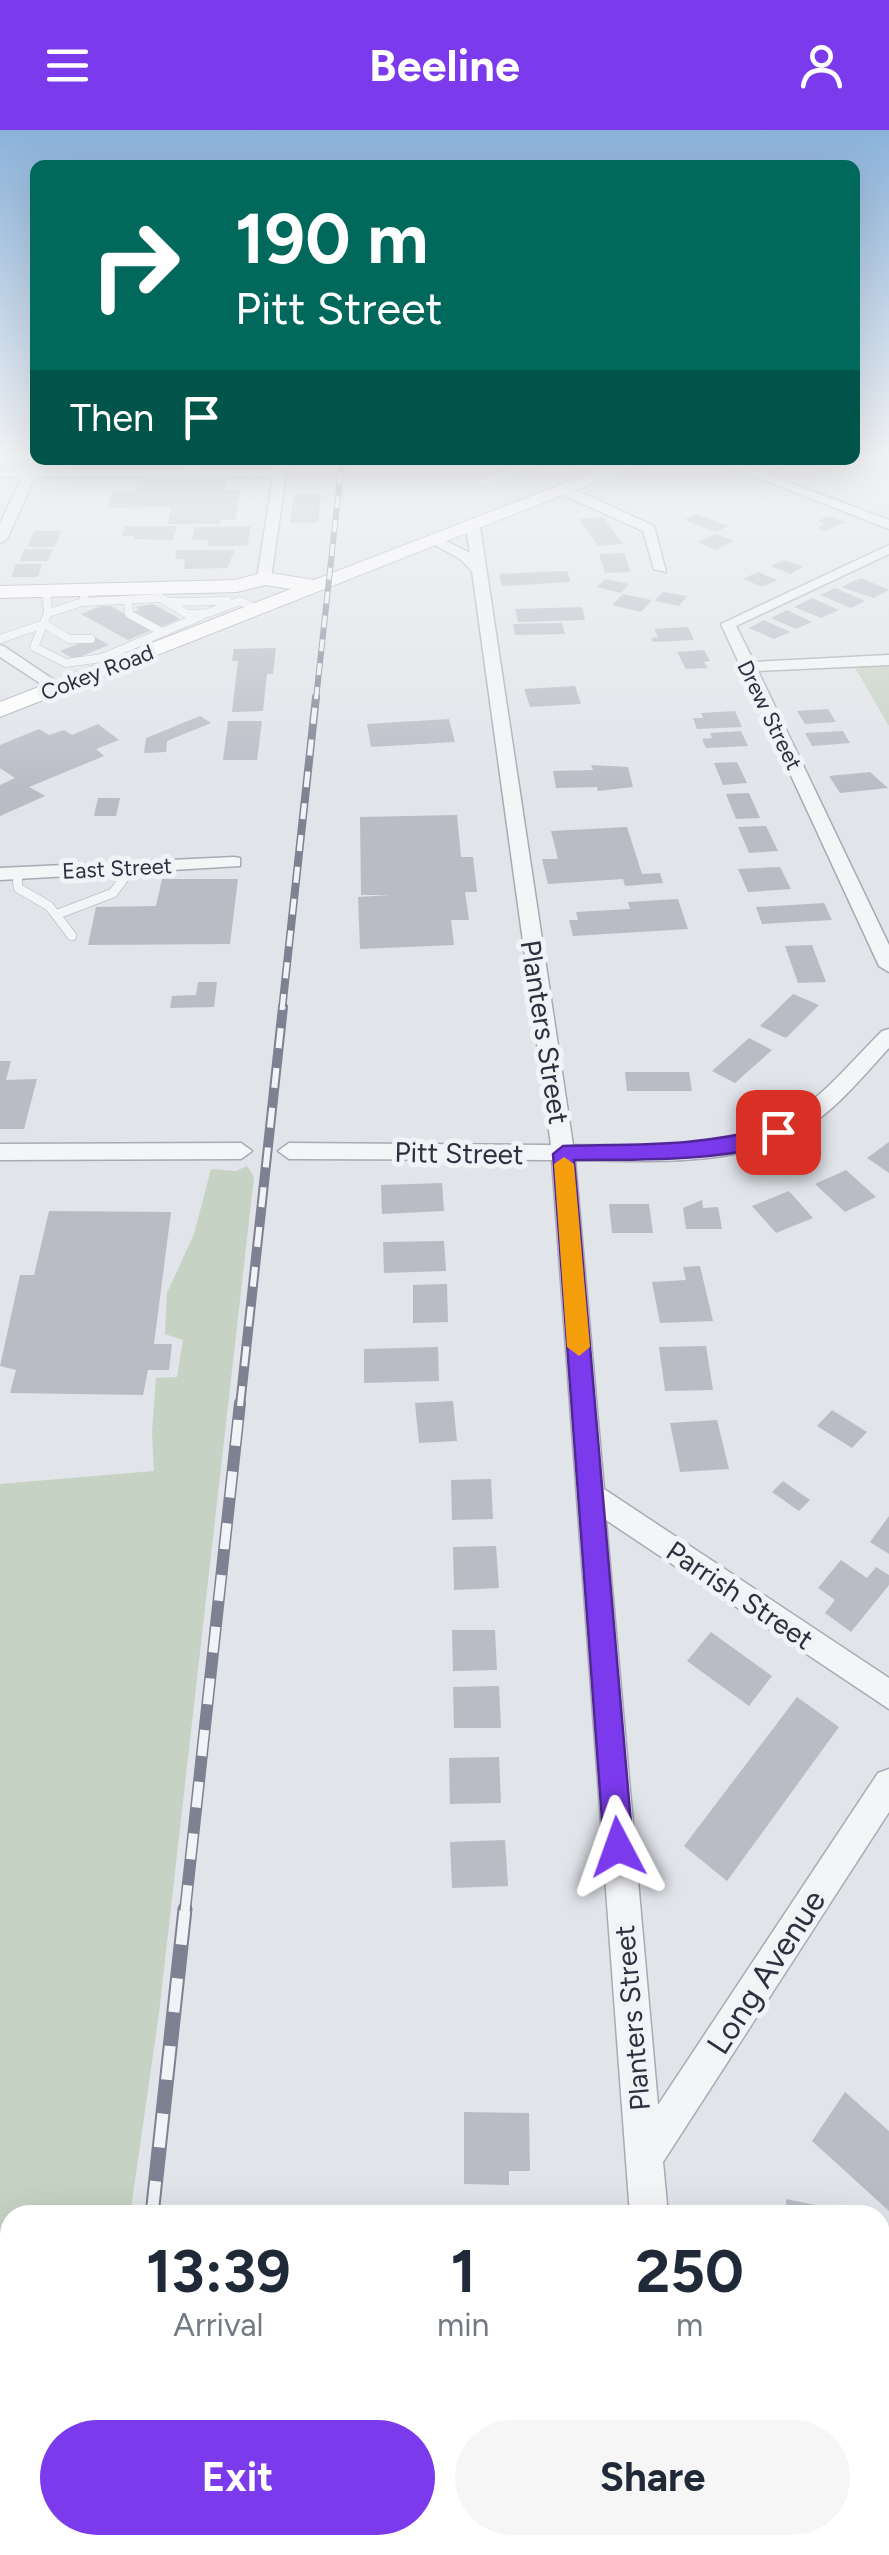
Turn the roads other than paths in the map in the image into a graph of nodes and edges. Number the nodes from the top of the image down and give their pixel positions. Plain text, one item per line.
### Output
1 (265, 568) edge
2 (362, 568) edge
3 (846, 568) edge
4 (478, 569) edge
5 (264, 578) junction
6 (314, 586) junction
7 (0, 592) edge
8 (85, 596) junction
9 (128, 600) junction
10 (47, 602) junction
11 (168, 602) junction
12 (249, 605) junction
13 (208, 613) junction
14 (44, 624) junction
15 (162, 632) junction
16 (0, 638) edge
17 (92, 639) dead end
18 (74, 641) junction
19 (0, 650) edge
20 (64, 650) dead end
21 (103, 656) junction
22 (77, 658) dead end
23 (889, 660) edge
24 (748, 667) junction
25 (58, 688) junction
26 (0, 710) edge
27 (234, 862) dead end
28 (132, 867) junction
29 (9, 873) edge
30 (58, 914) junction
31 (72, 936) dead end
32 (889, 966) edge
33 (889, 1036) edge
34 (240, 1151) dead end
35 (289, 1151) dead end
36 (0, 1152) edge
37 (563, 1154) junction
38 (591, 1495) junction
39 (889, 1695) edge
40 (889, 1784) edge
41 (643, 2160) junction
42 (648, 2205) edge

1 - 5 street
2 - 6 street, Cokey Road
3 - 24 street, Drew Street
4 - 37 street, Planters Street
5 - 6 street
5 - 8 street
6 - 12 street, Cokey Road
7 - 10 street
8 - 9 lane
8 - 10 street
9 - 11 lane
9 - 15 lane
10 - 14 lane
11 - 12 lane
11 - 13 lane
12 - 13 lane
12 - 21 street, Cokey Road
13 - 15 lane
14 - 16 lane
14 - 18 lane
14 - 21 lane
15 - 21 lane
17 - 18 lane
18 - 20 lane
19 - 25 street
21 - 22 lane
21 - 25 street, Cokey Road
23 - 24 street
24 - 32 street, Drew Street
25 - 26 street, Cokey Road
27 - 28 street, East Street
28 - 29 street, East Street
28 - 30 lane
29 - 30 lane
30 - 31 lane
33 - 37 street, Pitt Street
34 - 36 street
35 - 37 street, Pitt Street
37 - 38 street, Planters Street
38 - 39 street, Parrish Street
38 - 41 street, Planters Street
40 - 41 street, Long Avenue
41 - 42 street, Planters Street

